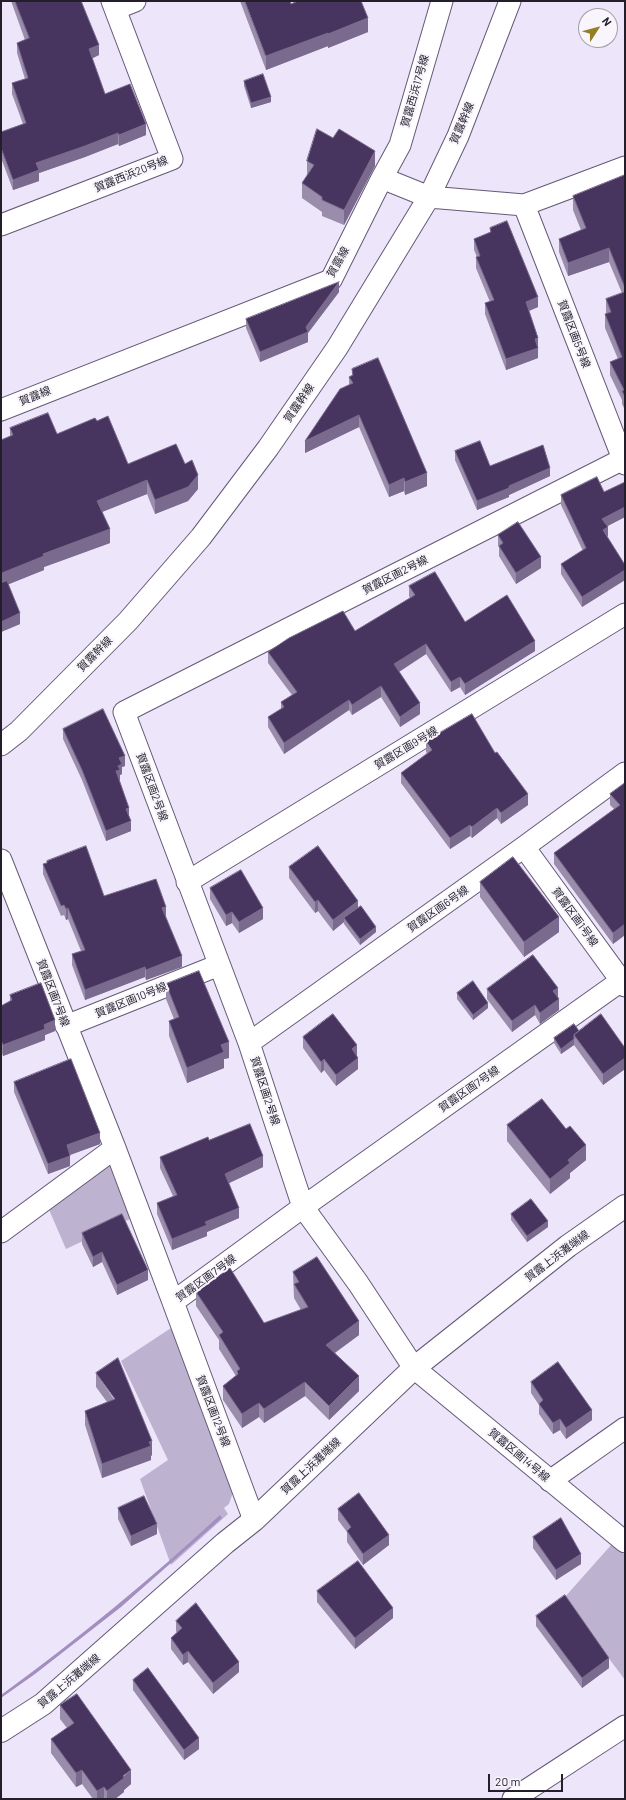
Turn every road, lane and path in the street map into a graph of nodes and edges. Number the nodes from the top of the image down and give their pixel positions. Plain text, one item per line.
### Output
1 (135, 1) edge
2 (442, 1) edge
3 (510, 1) edge
4 (114, 5) edge
5 (625, 167) edge
6 (382, 178) junction
7 (429, 197) junction
8 (524, 205) junction
9 (1, 225) edge
10 (1, 410) edge
11 (624, 460) edge
12 (625, 614) edge
13 (1, 745) edge
14 (625, 773) edge
15 (524, 847) junction
16 (1, 860) edge
17 (187, 882) junction
18 (219, 965) junction
19 (624, 982) edge
20 (66, 1026) junction
21 (249, 1043) junction
22 (115, 1148) junction
23 (625, 1206) edge
24 (303, 1207) junction
25 (1, 1232) edge
26 (173, 1302) junction
27 (414, 1368) junction
28 (625, 1428) edge
29 (550, 1481) junction
30 (254, 1520) junction
31 (625, 1542) edge
32 (625, 1726) edge
33 (1, 1731) edge
34 (513, 1799) edge

1 - 4 street
2 - 6 street, 賀露西浜17号線
3 - 7 street, 賀露幹線
4 - 9 street, 賀露西浜20号線
5 - 8 street
6 - 7 street
6 - 10 street, 賀露線
7 - 8 street
7 - 13 street, 賀露幹線
8 - 11 street, 賀露区画5号線
11 - 17 street, 賀露区画2号線
12 - 17 street, 賀露区画9号線
14 - 15 street, 賀露区画6号線
15 - 19 street, 賀露区画1号線
15 - 21 street, 賀露区画6号線
16 - 20 street, 賀露区画7号線
17 - 18 street, 賀露区画2号線
18 - 20 street, 賀露区画10号線
18 - 21 street, 賀露区画2号線
19 - 24 street, 賀露区画7号線
20 - 22 street, 賀露区画7号線
21 - 24 street, 賀露区画2号線
22 - 25 street
22 - 26 street, 賀露区画7号線
23 - 27 street, 賀露上浜灘端線
24 - 26 street, 賀露区画7号線
24 - 27 street, 賀露区画2号線
26 - 30 street, 賀露区画12号線
27 - 29 street, 賀露区画14号線
27 - 30 street, 賀露上浜灘端線
28 - 29 street
29 - 31 street, 賀露区画14号線
30 - 33 street, 賀露上浜灘端線
32 - 34 street

